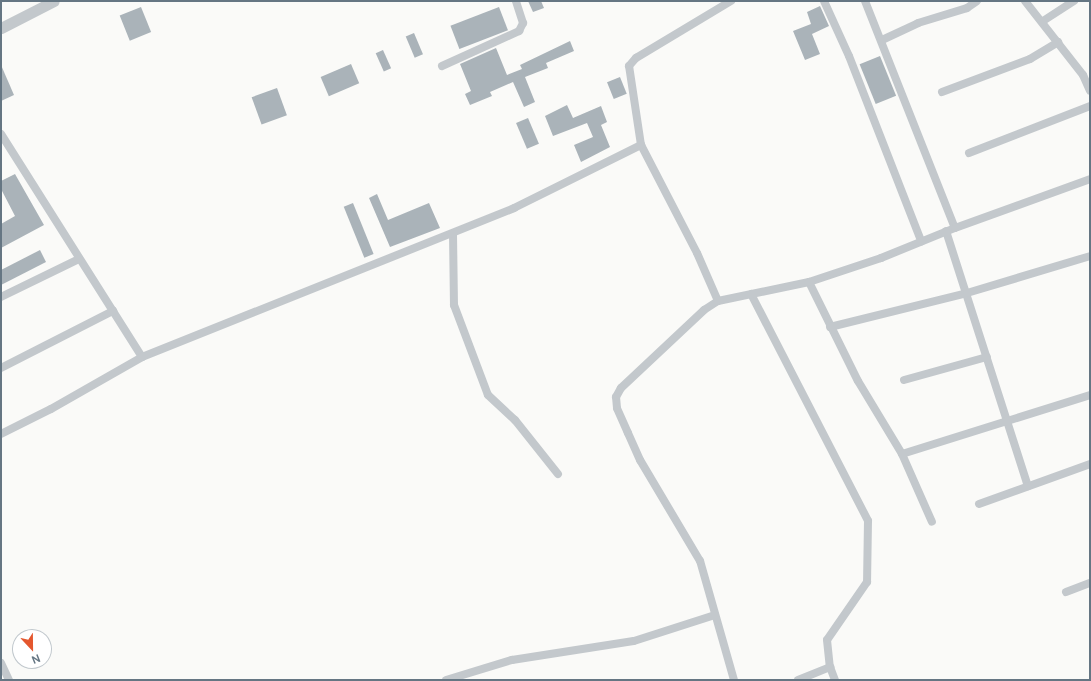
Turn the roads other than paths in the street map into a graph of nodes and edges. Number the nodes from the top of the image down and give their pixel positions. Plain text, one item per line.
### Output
1 (54, 1) edge
2 (516, 1) edge
3 (731, 1) edge
4 (824, 1) edge
5 (865, 1) edge
6 (977, 1) edge
7 (1024, 1) edge
8 (1074, 1) edge
9 (1043, 21) junction
10 (1, 28) edge
11 (882, 40) junction
12 (1058, 42) junction
13 (442, 66) dead end
14 (1090, 91) edge
15 (942, 92) dead end
16 (1090, 106) edge
17 (1, 134) edge
18 (641, 145) junction
19 (969, 153) dead end
20 (1090, 179) edge
21 (955, 228) junction
22 (946, 231) junction
23 (453, 234) junction
24 (921, 241) junction
25 (1090, 256) edge
26 (79, 259) junction
27 (809, 282) junction
28 (967, 293) junction
29 (751, 294) junction
30 (1, 297) edge
31 (718, 301) junction
32 (113, 311) junction
33 (830, 327) junction
34 (142, 357) junction
35 (987, 357) junction
36 (1, 368) edge
37 (904, 380) dead end
38 (1090, 395) edge
39 (1008, 421) junction
40 (1, 434) edge
41 (902, 454) junction
42 (1090, 464) edge
43 (558, 474) dead end
44 (1028, 486) junction
45 (978, 504) dead end
46 (932, 522) dead end
47 (1090, 583) edge
48 (1066, 592) dead end
49 (715, 615) junction
50 (1, 663) edge
51 (830, 666) junction
52 (9, 680) edge
53 (446, 680) edge
54 (734, 680) edge
55 (798, 680) edge
56 (835, 680) edge

1 - 10 street
2 - 13 street
3 - 18 street
4 - 24 street
5 - 11 street
6 - 11 street
7 - 9 street
8 - 9 street
9 - 12 street
11 - 21 street
12 - 14 street
12 - 15 street
16 - 19 street
17 - 26 street
18 - 23 street
18 - 31 street
20 - 21 street
21 - 22 street
22 - 24 street
22 - 28 street
23 - 34 street
23 - 43 street
24 - 27 street
25 - 28 street
26 - 30 street
26 - 32 street
27 - 29 street
27 - 33 street
28 - 33 street
28 - 35 street
29 - 31 street
29 - 51 street
31 - 49 street
32 - 34 street
32 - 36 street
33 - 41 street
34 - 40 street
35 - 37 street
35 - 39 street
38 - 39 street
39 - 41 street
39 - 44 street
41 - 46 street
42 - 44 street
44 - 45 street
47 - 48 street
49 - 53 street
49 - 54 street
50 - 52 street
51 - 55 street
51 - 56 street

